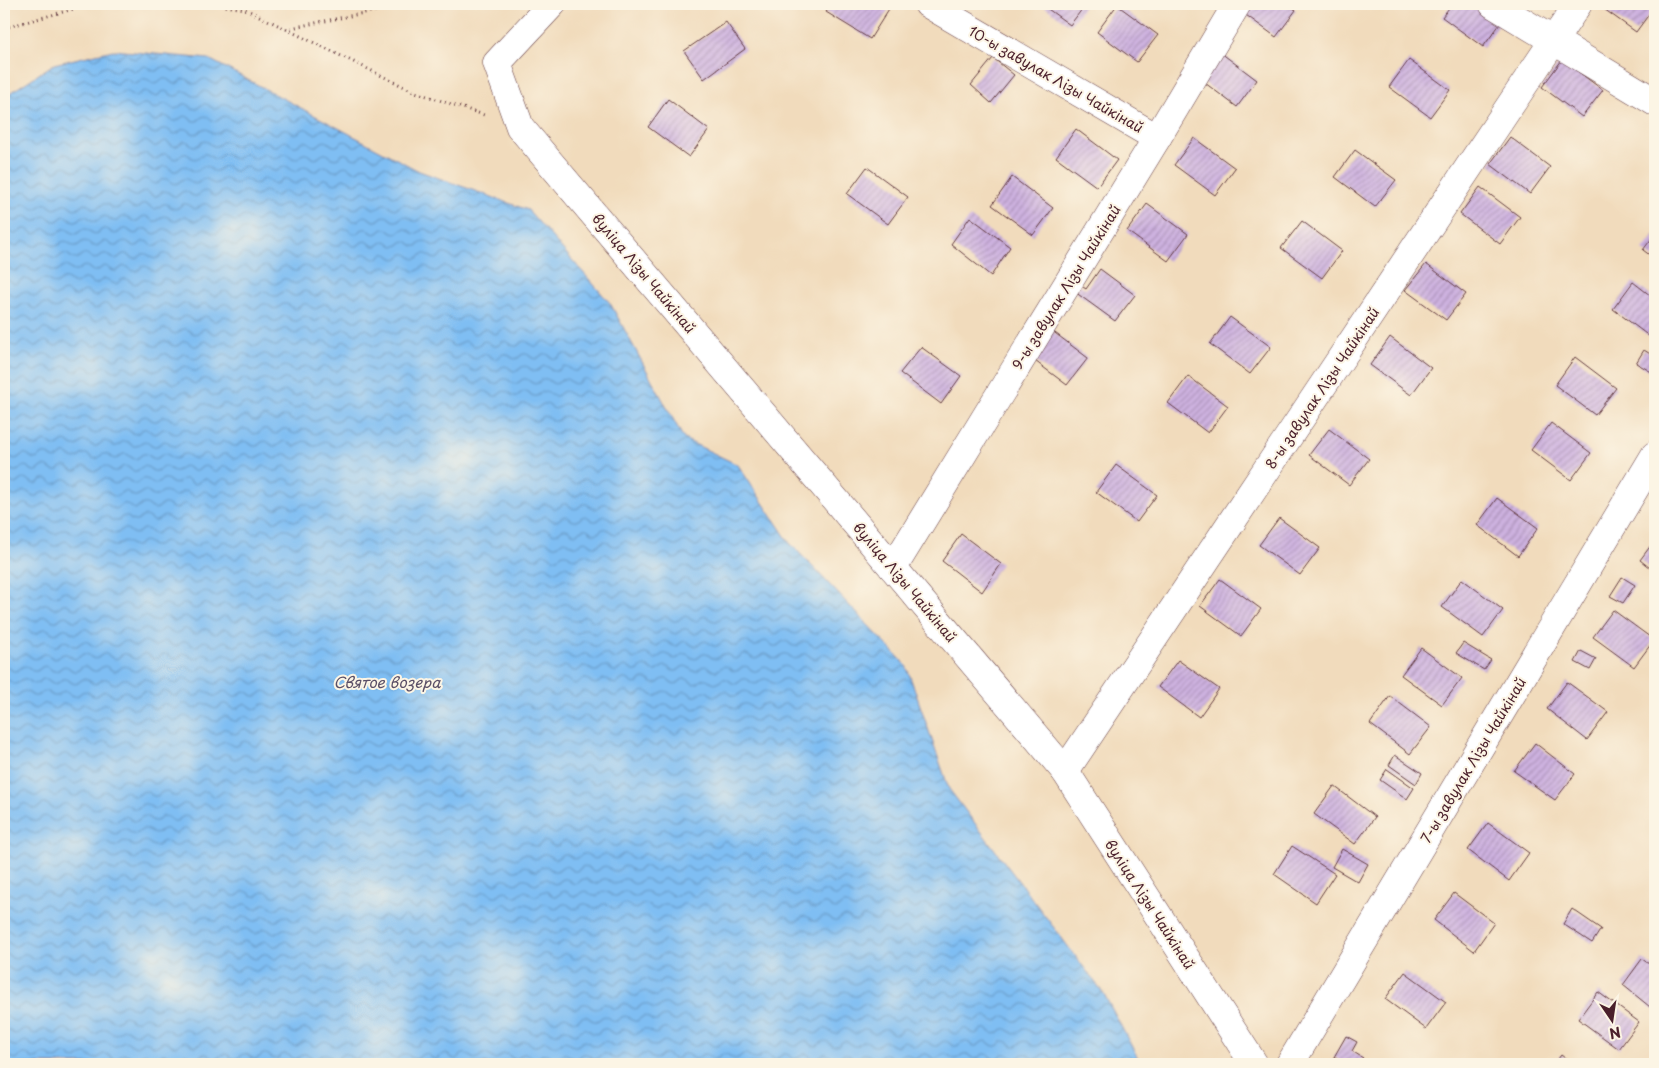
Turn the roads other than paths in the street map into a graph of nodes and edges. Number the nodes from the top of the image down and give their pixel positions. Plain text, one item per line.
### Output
1 (552, 4) edge
2 (928, 4) edge
3 (1237, 4) edge
4 (1493, 4) edge
5 (1578, 4) edge
6 (1556, 40) junction
7 (1655, 102) edge
8 (1157, 138) junction
9 (1655, 455) edge
10 (893, 568) junction
11 (1065, 771) junction
12 (1254, 1064) edge
13 (1290, 1064) edge

1 - 10 street, вуліца Лізы Чайкінай
2 - 8 street, 10-ы завулак Лізы Чайкінай
3 - 8 street, 9-ы завулак Лізы Чайкінай
4 - 6 street
5 - 6 street, 8-ы завулак Лізы Чайкінай
6 - 7 street
6 - 11 street, 8-ы завулак Лізы Чайкінай
8 - 10 street, 9-ы завулак Лізы Чайкінай
9 - 13 street, 7-ы завулак Лізы Чайкінай
10 - 11 street, вуліца Лізы Чайкінай
11 - 12 street, вуліца Лізы Чайкінай

